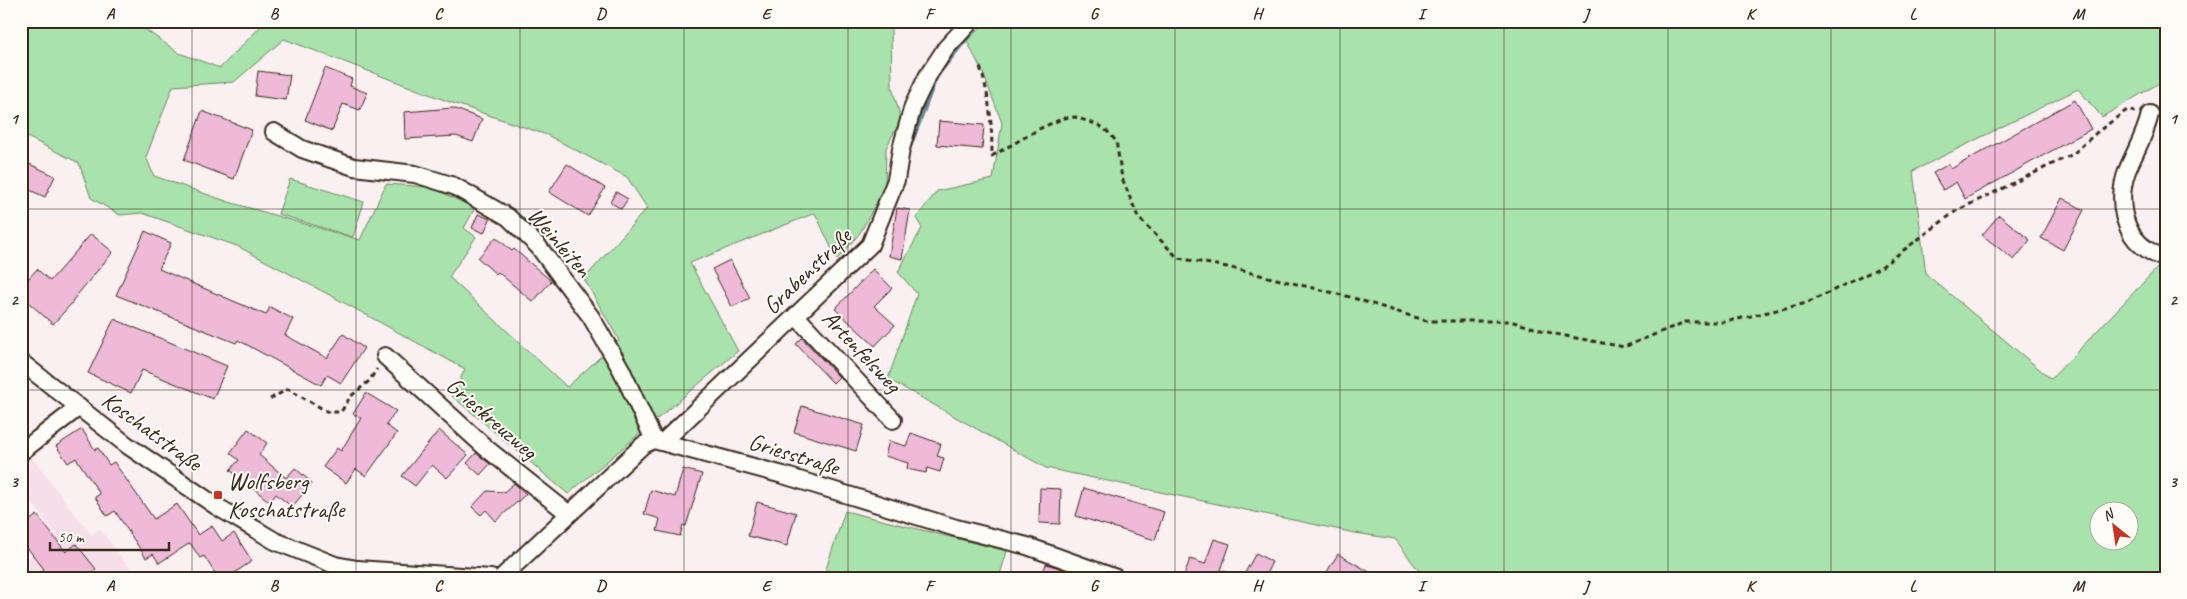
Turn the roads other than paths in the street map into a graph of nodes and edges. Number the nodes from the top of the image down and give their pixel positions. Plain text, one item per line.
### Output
1 (971, 21) edge
2 (2150, 114) road end
3 (274, 132) dead end
4 (2166, 258) edge
5 (796, 316) junction
6 (385, 356) road end
7 (21, 362) edge
8 (79, 408) junction
9 (893, 420) dead end
10 (659, 441) junction
11 (21, 452) edge
12 (569, 514) junction
13 (491, 578) edge
14 (501, 578) edge
15 (1116, 578) edge

1 - 5 street, Grabenstraße
2 - 4 street
3 - 10 street, Weinleiten
5 - 9 street, Artenfelsweg
5 - 10 street, Grabenstraße
6 - 12 street, Grieskreuzweg
7 - 8 street, Koschatstraße
8 - 11 street
8 - 13 street, Koschatstraße
10 - 12 street
10 - 15 street, Griesstraße
12 - 14 street

